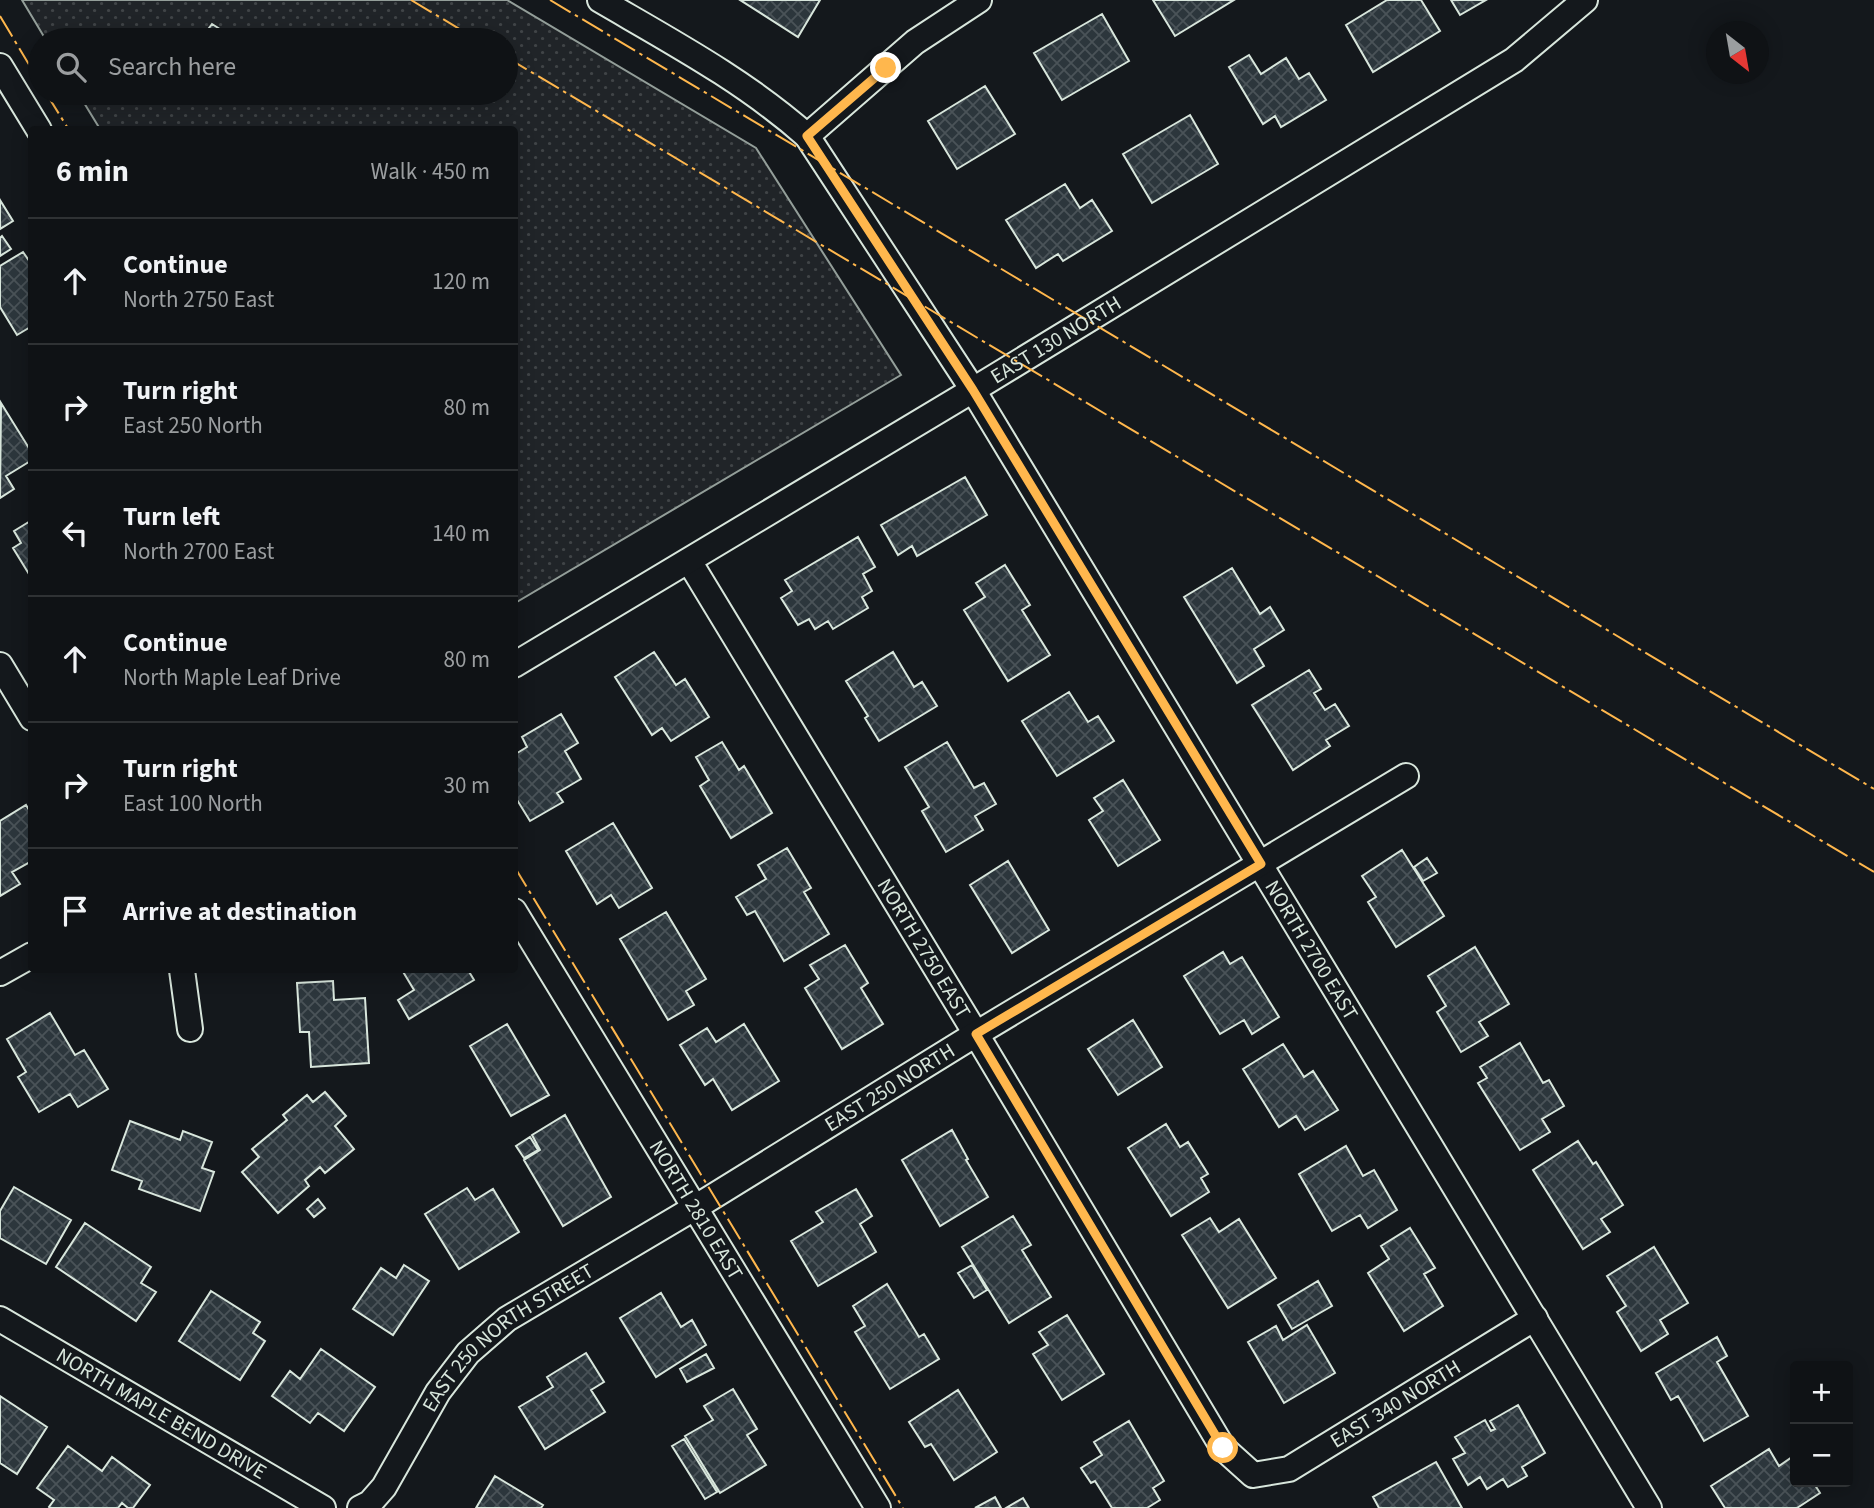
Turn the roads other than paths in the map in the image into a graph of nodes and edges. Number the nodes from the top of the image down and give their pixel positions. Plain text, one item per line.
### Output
1 (600, 0) edge
2 (979, 0) edge
3 (1586, 0) edge
4 (0, 66) edge
5 (37, 126) edge
6 (807, 136) junction
7 (973, 390) junction
8 (689, 561) junction
9 (518, 663) edge
10 (0, 665) edge
11 (28, 711) edge
12 (1406, 776) dead end
13 (1261, 864) junction
14 (518, 918) edge
15 (28, 957) edge
16 (182, 973) edge
17 (0, 974) edge
18 (190, 1029) dead end
19 (976, 1034) junction
20 (696, 1207) junction
21 (1535, 1318) junction
22 (0, 1319) edge
23 (1253, 1475) joint
24 (323, 1508) edge
25 (360, 1508) edge
26 (878, 1508) edge
27 (1650, 1508) edge

1 - 6 street, NORTH 2700 EAST
2 - 6 street
3 - 7 street, EAST 130 NORTH
4 - 5 street
6 - 7 street, NORTH 2700 EAST
7 - 8 street, EAST 130 NORTH
7 - 13 street, NORTH 2700 EAST
8 - 9 street, EAST 130 NORTH
8 - 19 street, NORTH 2750 EAST
10 - 11 street
12 - 13 street, EAST 250 NORTH
13 - 19 street, EAST 250 NORTH
13 - 21 street, NORTH 2700 EAST
14 - 20 street, NORTH 2810 EAST
15 - 17 street
16 - 18 street
19 - 20 street, EAST 250 NORTH
19 - 23 street, NORTH 2750 EAST
20 - 25 street, EAST 250 NORTH STREET
20 - 26 street, NORTH 2810 EAST
21 - 23 street, EAST 340 NORTH
21 - 27 street, NORTH 2700 EAST
22 - 24 street, NORTH MAPLE BEND DRIVE

